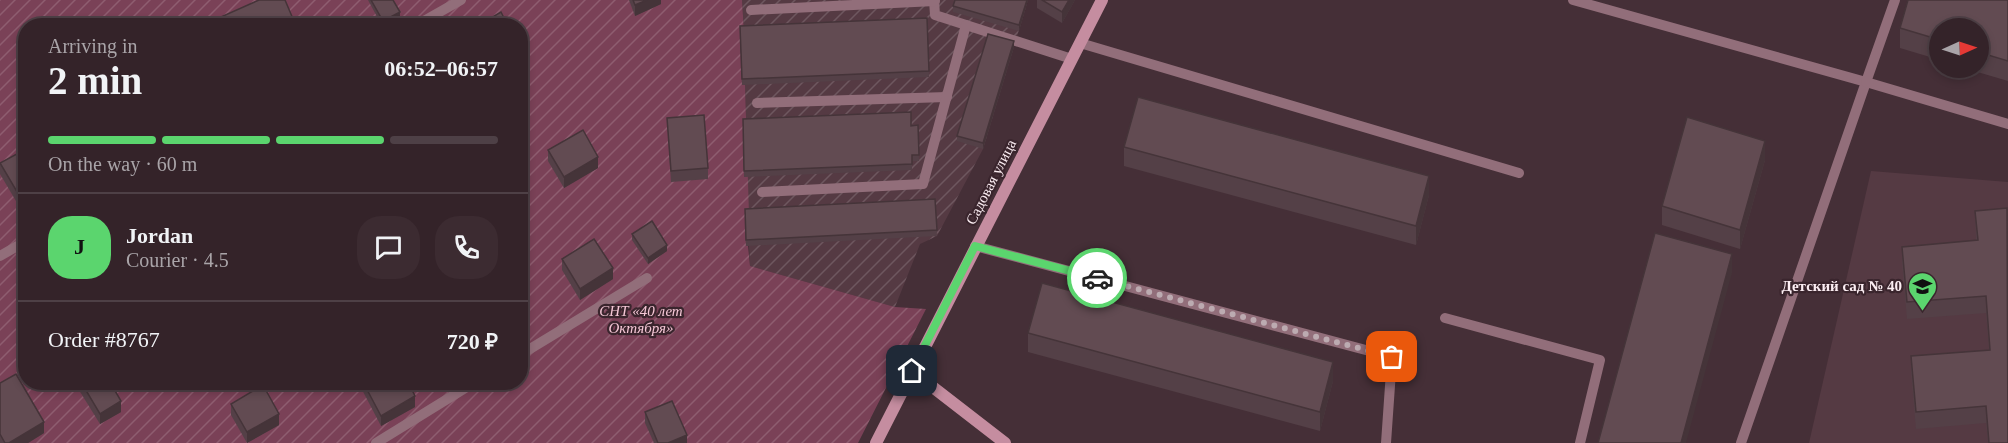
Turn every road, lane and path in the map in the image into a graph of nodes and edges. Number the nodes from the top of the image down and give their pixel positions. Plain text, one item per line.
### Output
1 (461, 0) edge
2 (1102, 0) edge
3 (1573, 0) edge
4 (1896, 0) edge
5 (934, 1) edge
6 (751, 10) dead end
7 (429, 18) edge
8 (966, 25) junction
9 (1080, 43) junction
10 (1072, 59) junction
11 (1866, 82) junction
12 (946, 97) junction
13 (757, 103) dead end
14 (2008, 124) edge
15 (1520, 172) dead end
16 (762, 192) dead end
17 (18, 246) edge
18 (975, 246) junction
19 (0, 256) edge
20 (647, 278) dead end
21 (1445, 318) dead end
22 (528, 350) edge
23 (912, 371) junction
24 (462, 390) edge
25 (376, 443) edge
26 (876, 443) edge
27 (1005, 443) edge
28 (1386, 443) edge
29 (1580, 443) edge
30 (1741, 443) edge

1 - 7 lane
2 - 9 street, Садовая улица
3 - 11 lane
4 - 11 lane
5 - 6 lane
5 - 8 lane
8 - 10 lane
8 - 12 lane
9 - 10 street, Садовая улица
9 - 15 lane
10 - 18 street, Садовая улица
11 - 14 lane
11 - 30 lane
12 - 13 lane
12 - 16 lane
17 - 19 lane
18 - 23 street, Садовая улица
18 - 28 lane
20 - 22 lane
21 - 29 lane
23 - 26 street, Садовая улица
23 - 27 street
24 - 25 lane

